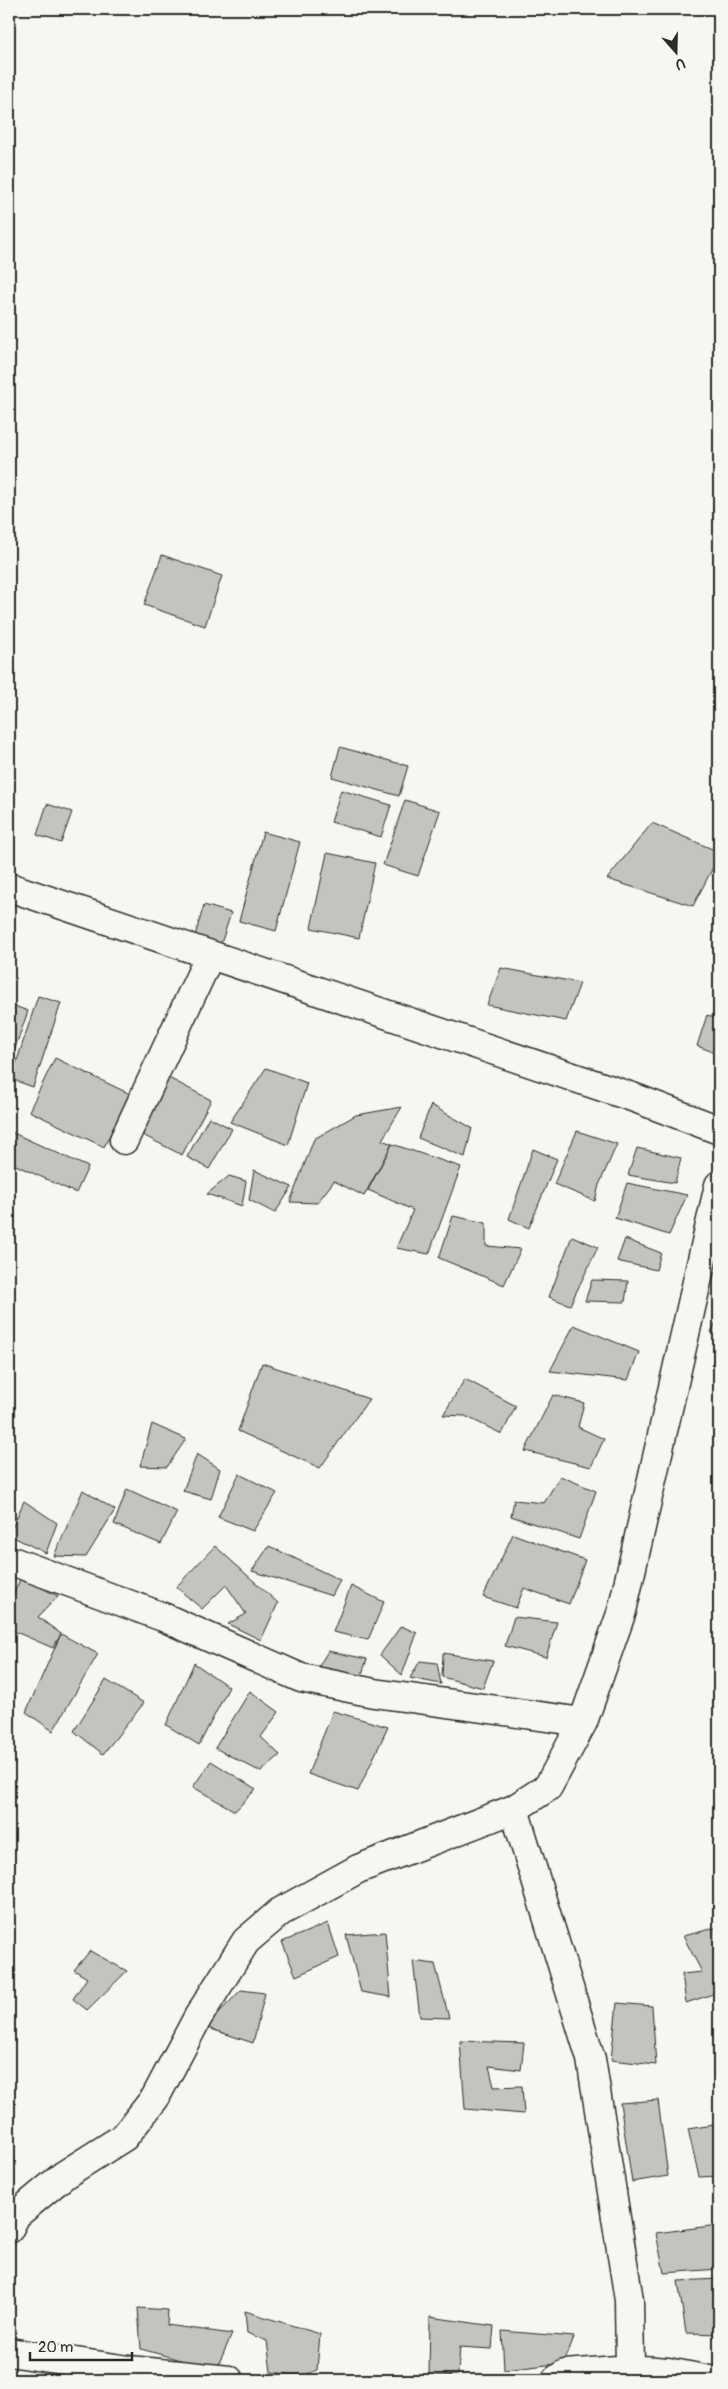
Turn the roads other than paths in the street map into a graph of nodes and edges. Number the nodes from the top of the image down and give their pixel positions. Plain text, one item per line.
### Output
1 (9, 887) edge
2 (210, 955) junction
3 (719, 1130) edge
4 (124, 1140) dead end
5 (719, 1185) edge
6 (9, 1560) edge
7 (583, 1722) junction
8 (514, 1809) junction
9 (9, 2229) edge
10 (9, 2352) edge
11 (630, 2369) junction
12 (130, 2375) edge
13 (229, 2380) edge
14 (556, 2380) edge
15 (709, 2380) edge

1 - 2 street
2 - 3 street
2 - 4 street
5 - 7 street
6 - 7 street
7 - 8 street
8 - 9 street
8 - 11 street
10 - 12 street
11 - 14 street
11 - 15 street
12 - 13 street

